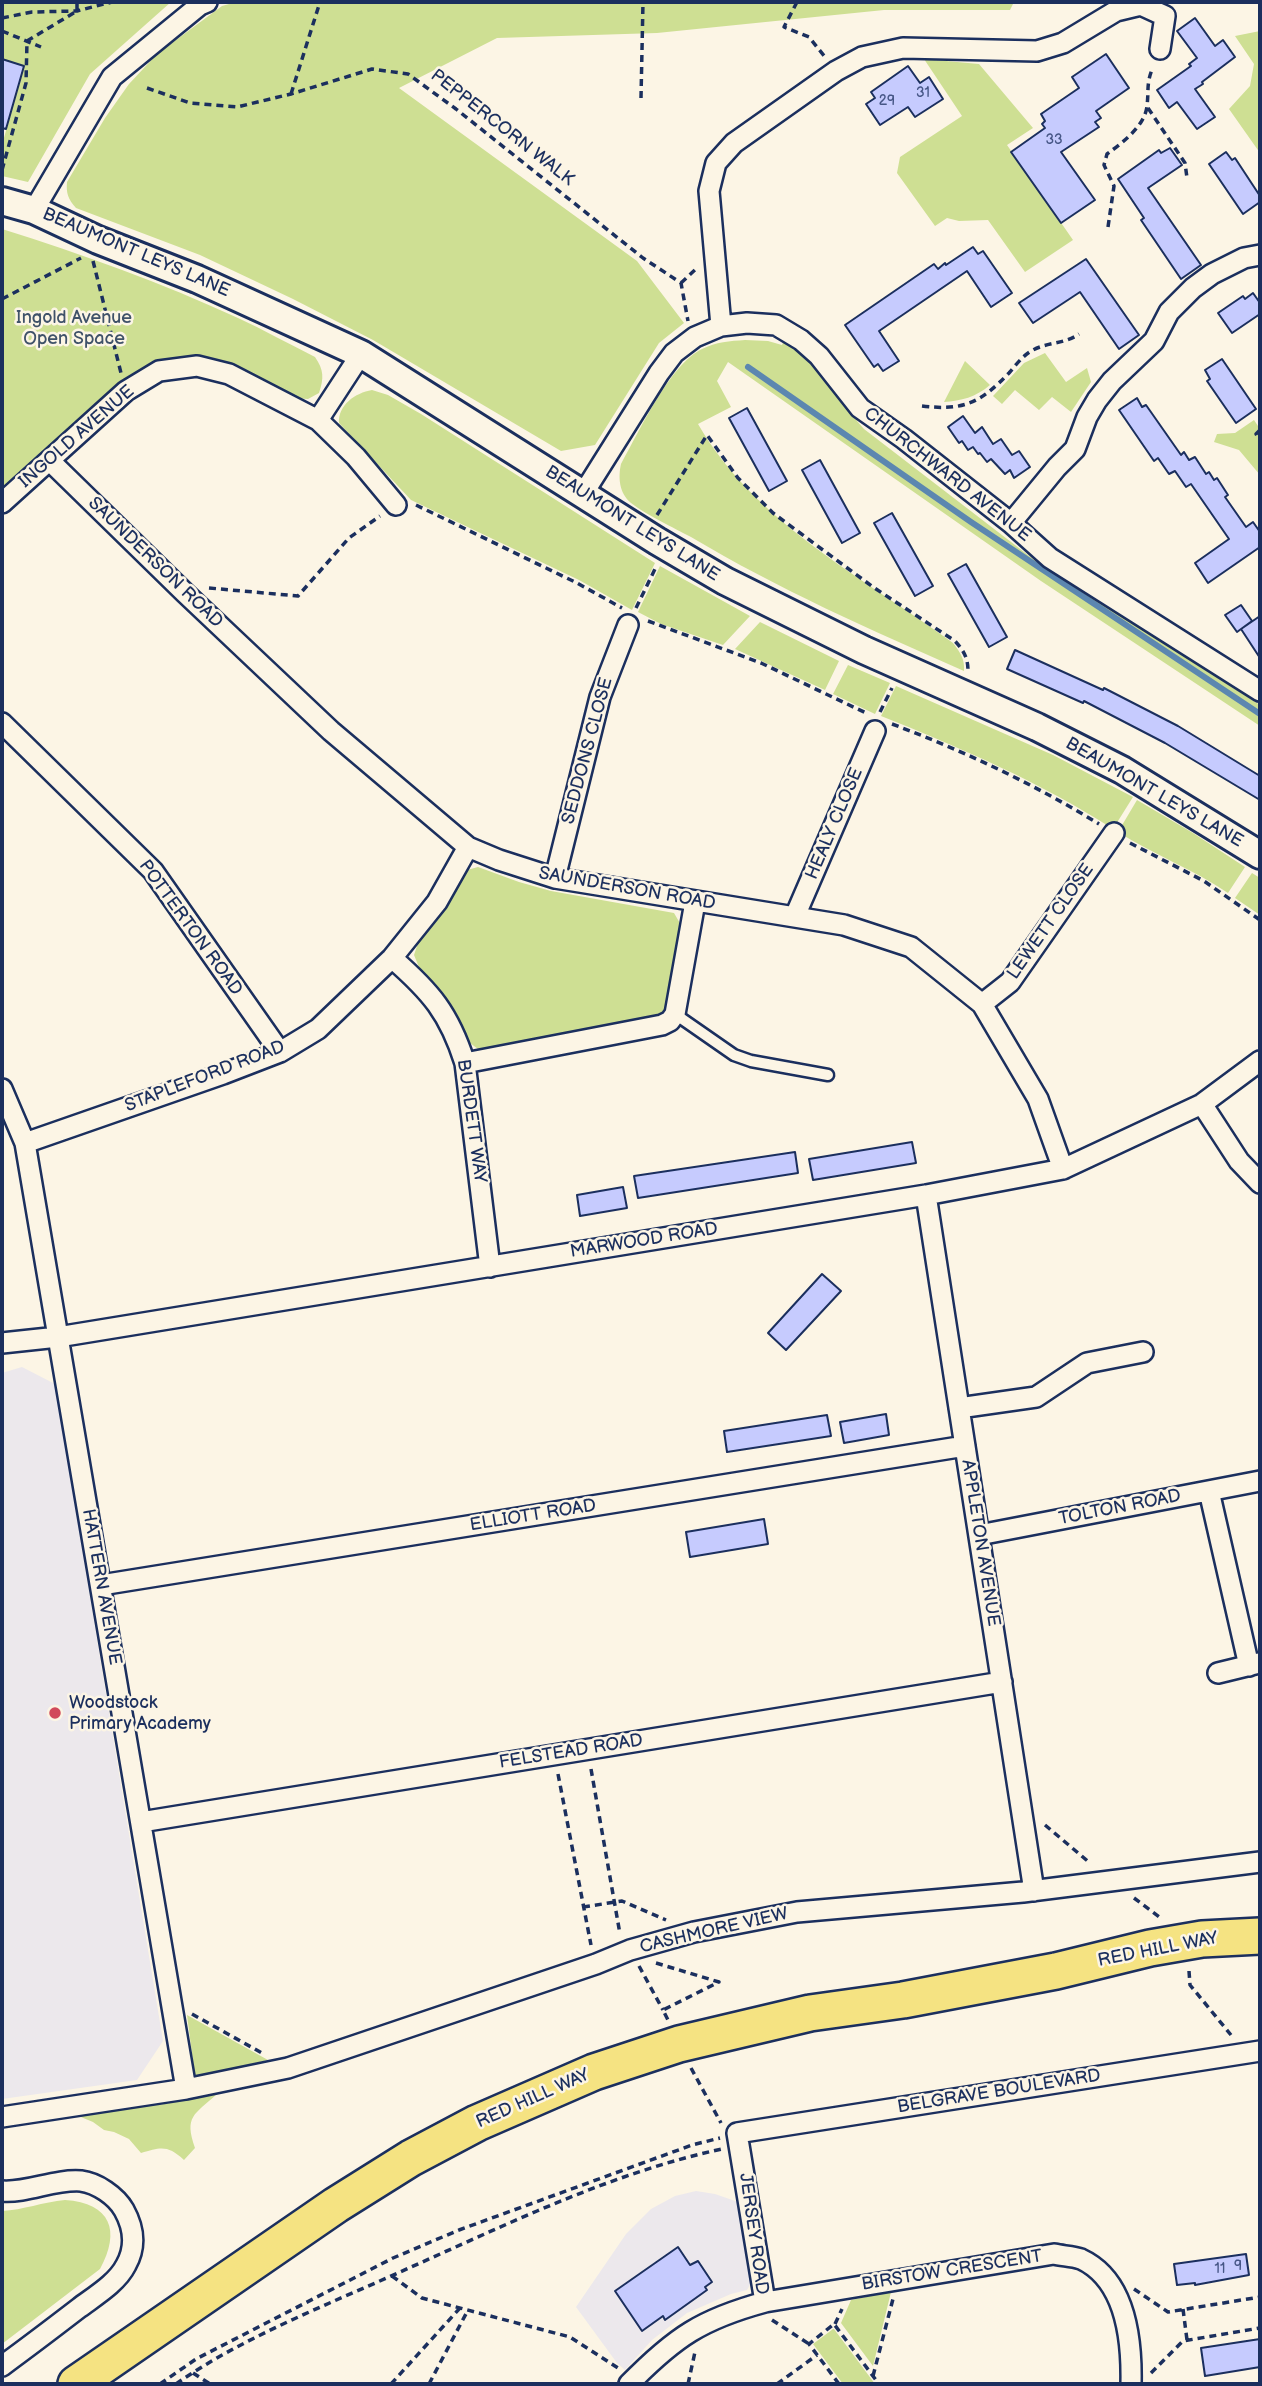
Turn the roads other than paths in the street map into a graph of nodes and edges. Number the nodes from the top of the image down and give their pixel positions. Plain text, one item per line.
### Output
1 (207, 2) edge
2 (1160, 49) road end
3 (2, 201) edge
4 (34, 209) junction
5 (1260, 255) edge
6 (721, 326) junction
7 (361, 354) junction
8 (318, 420) junction
9 (50, 461) junction
10 (583, 494) junction
11 (2, 503) edge
12 (396, 505) road end
13 (1012, 523) junction
14 (631, 620) road end
15 (1260, 691) edge
16 (2, 723) edge
17 (876, 725) road end
18 (1114, 834) road end
19 (468, 847) junction
20 (1260, 855) edge
21 (555, 878) junction
22 (695, 902) junction
23 (795, 916) junction
24 (392, 958) junction
25 (982, 1004) junction
26 (675, 1014) junction
27 (280, 1052) junction
28 (1260, 1061) edge
29 (465, 1063) junction
30 (828, 1075) dead end
31 (2, 1089) edge
32 (1202, 1104) junction
33 (25, 1143) junction
34 (1063, 1169) junction
35 (1260, 1183) edge
36 (926, 1195) junction
37 (490, 1267) junction
38 (58, 1337) junction
39 (2, 1343) edge
40 (1143, 1352) dead end
41 (959, 1408) junction
42 (965, 1446) junction
43 (1260, 1481) edge
44 (1209, 1491) junction
45 (979, 1535) junction
46 (100, 1585) junction
47 (1254, 1664) edge
48 (1218, 1673) dead end
49 (1002, 1682) junction
50 (141, 1822) junction
51 (1260, 1863) edge
52 (1034, 1891) junction
53 (1260, 1936) edge
54 (1260, 1943) edge
55 (1056, 1971) junction
56 (1253, 2052) edge
57 (186, 2089) junction
58 (2, 2117) edge
59 (738, 2139) joint
60 (2, 2191) edge
61 (758, 2304) junction
62 (2, 2366) edge
63 (1140, 2380) edge
64 (632, 2381) edge
65 (76, 2384) edge

1 - 4 street
2 - 6 street
3 - 4 street, BEAUMONT LEYS LANE
4 - 7 street, BEAUMONT LEYS LANE
5 - 13 street
6 - 10 street, CHURCHWARD AVENUE
6 - 13 street, CHURCHWARD AVENUE
7 - 8 street
7 - 10 street, BEAUMONT LEYS LANE
8 - 9 street, INGOLD AVENUE
8 - 12 street, INGOLD AVENUE
9 - 11 street, INGOLD AVENUE
9 - 19 street, SAUNDERSON ROAD
10 - 20 street, BEAUMONT LEYS LANE
13 - 15 street, CHURCHWARD AVENUE
14 - 21 street, SEDDONS CLOSE
16 - 27 street, POTTERTON ROAD
17 - 23 street, HEALY CLOSE
18 - 25 street, LEWETT CLOSE
19 - 21 street, SAUNDERSON ROAD
19 - 24 street, STAPLEFORD ROAD
21 - 22 street, SAUNDERSON ROAD
22 - 23 street, SAUNDERSON ROAD
22 - 26 street
23 - 25 street, SAUNDERSON ROAD
24 - 27 street, STAPLEFORD ROAD
24 - 29 street, BURDETT WAY
25 - 34 street, SAUNDERSON ROAD
26 - 29 street
26 - 30 lane
27 - 33 street, STAPLEFORD ROAD
28 - 32 street, MARWOOD ROAD
29 - 37 street, BURDETT WAY
31 - 33 street, HATTERN AVENUE
32 - 34 street, MARWOOD ROAD
32 - 35 street
33 - 38 street, HATTERN AVENUE
34 - 36 street, MARWOOD ROAD
36 - 37 street, MARWOOD ROAD
36 - 41 street, APPLETON AVENUE
37 - 38 street, MARWOOD ROAD
38 - 39 street, MARWOOD ROAD
38 - 46 street, HATTERN AVENUE
40 - 41 street
41 - 42 street, APPLETON AVENUE
42 - 45 street, APPLETON AVENUE
42 - 46 street, ELLIOTT ROAD
43 - 44 street, TOLTON ROAD
44 - 45 street, TOLTON ROAD
44 - 47 street
45 - 49 street, APPLETON AVENUE
46 - 50 street, HATTERN AVENUE
47 - 48 street
49 - 50 street, FELSTEAD ROAD
49 - 52 street, APPLETON AVENUE
50 - 57 street, HATTERN AVENUE
51 - 52 street, CASHMORE VIEW
52 - 57 street, CASHMORE VIEW
53 - 55 highway, RED HILL WAY
54 - 55 highway, RED HILL WAY
55 - 65 highway, RED HILL WAY
56 - 59 street, BELGRAVE BOULEVARD
57 - 58 street, CASHMORE VIEW
59 - 61 street, JERSEY ROAD
60 - 62 street
61 - 63 street, BIRSTOW CRESCENT
61 - 64 street, JERSEY ROAD

